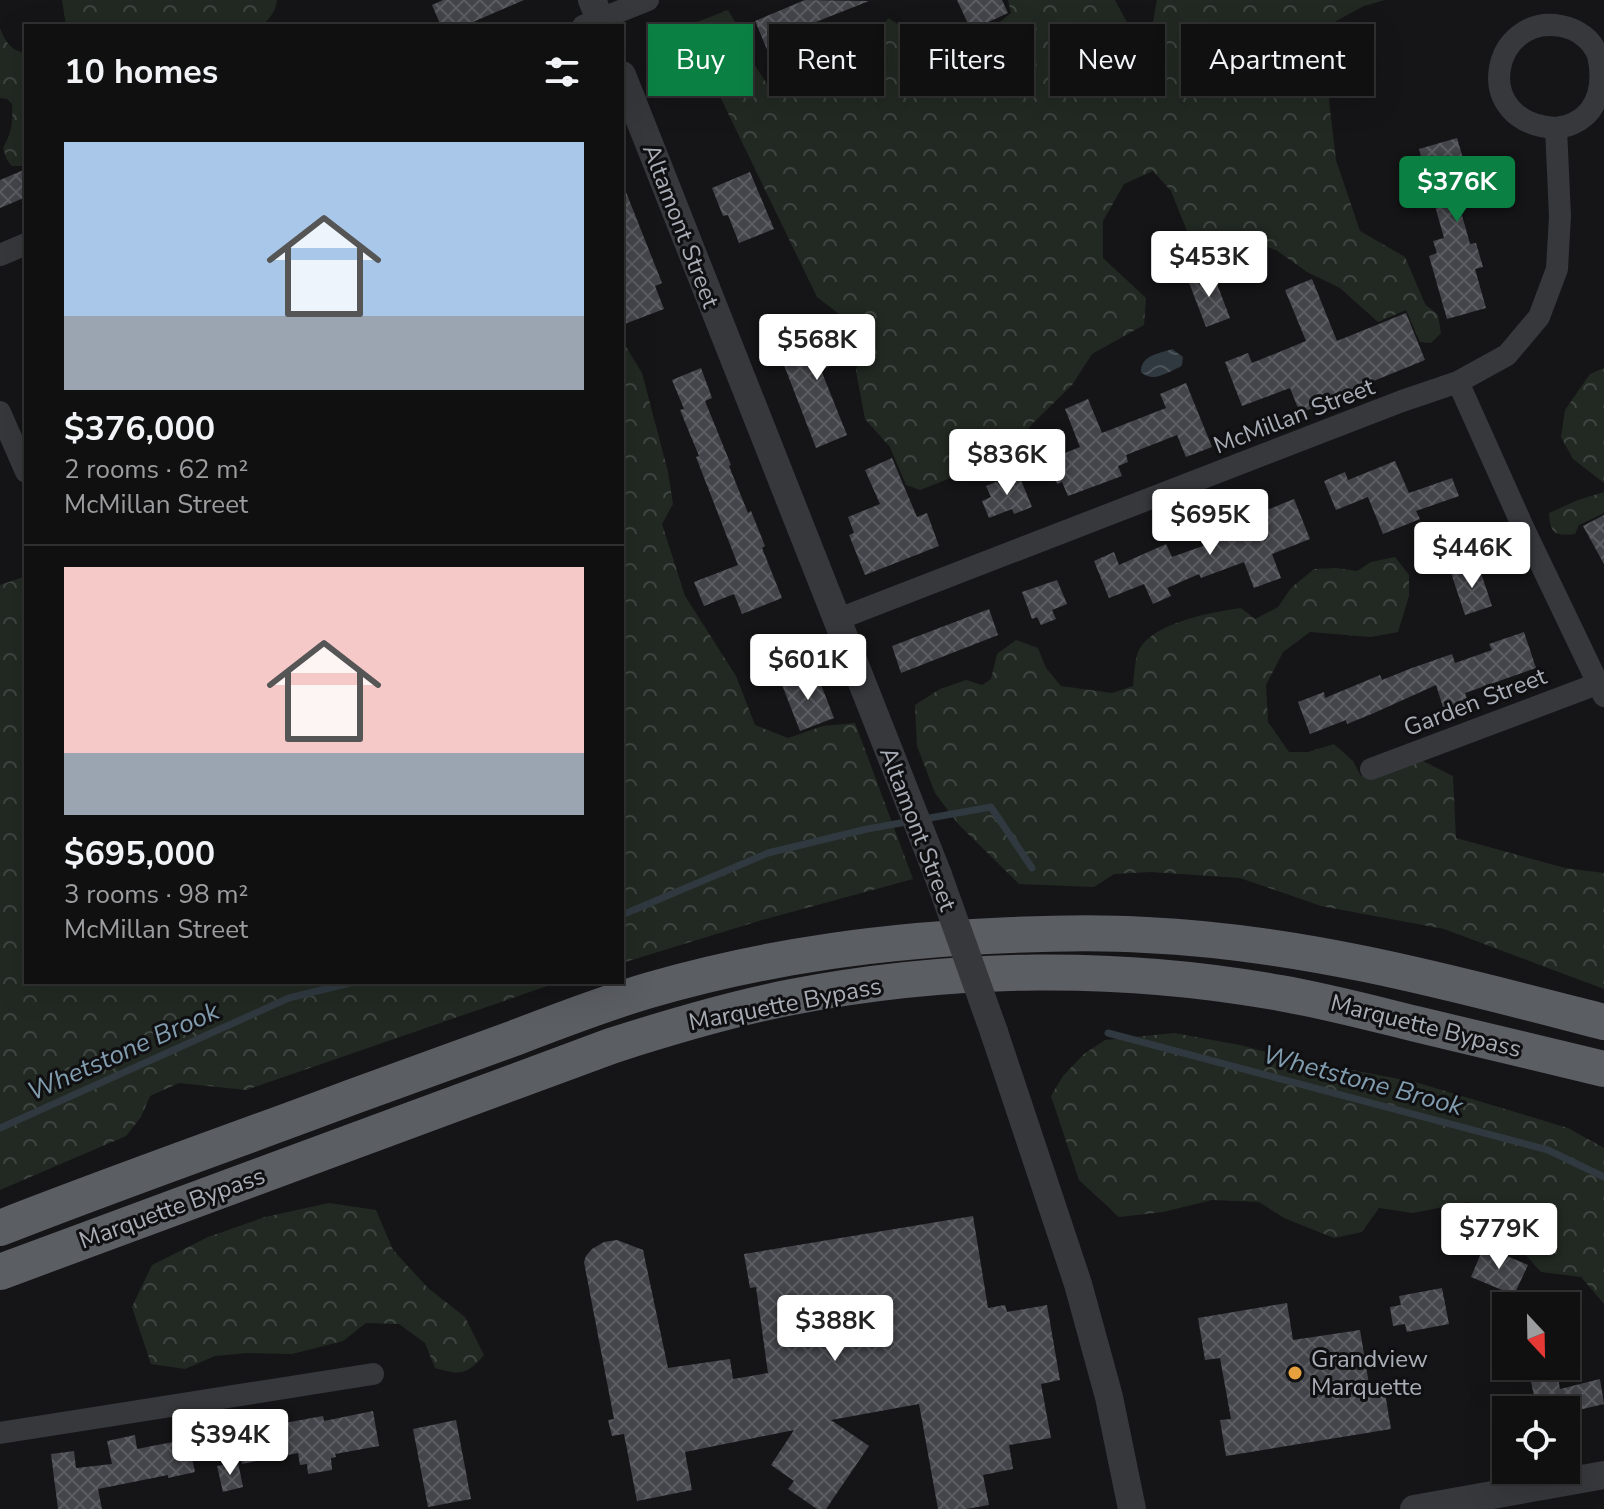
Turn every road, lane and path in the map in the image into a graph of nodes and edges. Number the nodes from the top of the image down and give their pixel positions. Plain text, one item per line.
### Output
1 (648, 0) edge
2 (595, 18) edge
3 (624, 80) edge
4 (1556, 128) junction
5 (24, 245) edge
6 (0, 255) edge
7 (1458, 382) junction
8 (0, 412) edge
9 (24, 467) edge
10 (836, 620) junction
11 (1601, 690) edge
12 (1371, 769) dead end
13 (1604, 1022) edge
14 (1604, 1069) edge
15 (0, 1228) edge
16 (0, 1272) edge
17 (373, 1374) dead end
18 (0, 1433) edge
19 (1604, 1475) edge
20 (1132, 1509) edge
21 (1414, 1509) edge

1 - 2 street
3 - 10 street, Altamont Street
4 - 4 street
4 - 7 street, McMillan Street
5 - 6 street
7 - 10 street, McMillan Street
7 - 11 street
8 - 9 street
10 - 20 street, Altamont Street, bridge
11 - 12 street, Garden Street
13 - 15 highway, Marquette Bypass
14 - 16 highway, Marquette Bypass
17 - 18 street
19 - 21 street

